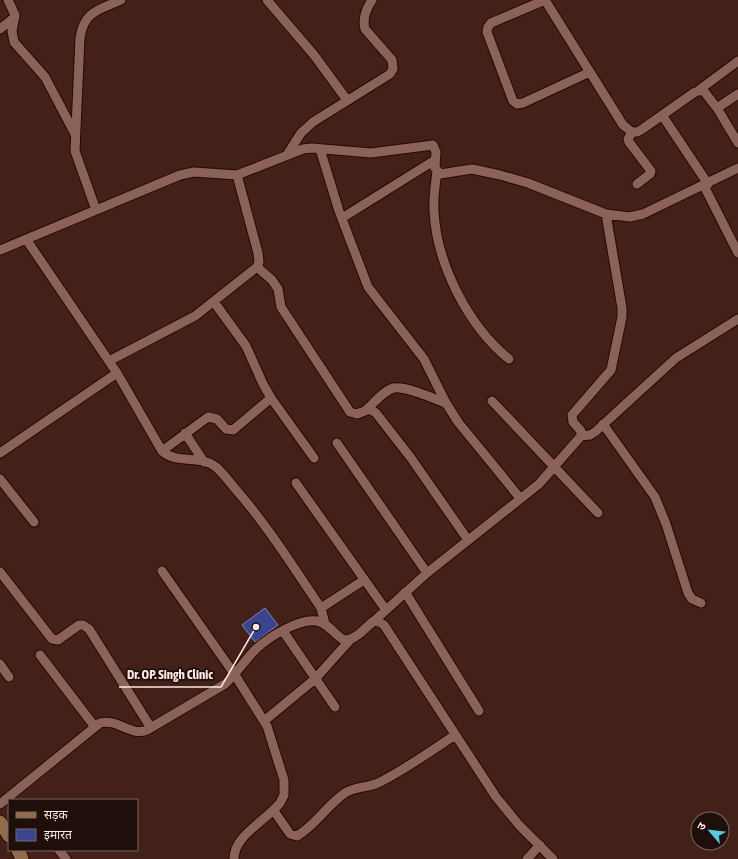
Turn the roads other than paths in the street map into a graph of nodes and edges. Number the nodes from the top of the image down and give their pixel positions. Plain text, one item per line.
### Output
1 (8, 0) edge
2 (121, 0) edge
3 (267, 0) edge
4 (372, 0) edge
5 (545, 0) edge
6 (15, 17) junction
7 (0, 29) edge
8 (738, 61) edge
9 (590, 72) junction
10 (699, 90) junction
11 (738, 94) edge
12 (347, 100) junction
13 (717, 108) junction
14 (662, 115) junction
15 (632, 132) junction
16 (76, 135) junction
17 (738, 143) edge
18 (320, 149) junction
19 (287, 156) junction
20 (435, 160) junction
21 (738, 168) edge
22 (437, 172) junction
23 (237, 175) junction
24 (637, 184) dead end
25 (706, 185) junction
26 (96, 210) junction
27 (606, 214) junction
28 (342, 218) junction
29 (26, 239) junction
30 (0, 250) edge
31 (738, 253) edge
32 (256, 267) junction
33 (214, 302) junction
34 (737, 322) edge
35 (509, 358) dead end
36 (109, 361) junction
37 (117, 373) junction
38 (271, 398) junction
39 (492, 401) dead end
40 (446, 403) junction
41 (367, 409) junction
42 (603, 424) junction
43 (185, 433) junction
44 (582, 436) junction
45 (337, 443) dead end
46 (162, 451) junction
47 (0, 453) edge
48 (314, 458) dead end
49 (204, 462) junction
50 (556, 466) junction
51 (0, 479) edge
52 (296, 483) dead end
53 (520, 498) junction
54 (598, 513) dead end
55 (34, 522) dead end
56 (468, 540) junction
57 (162, 570) dead end
58 (0, 572) edge
59 (427, 573) junction
60 (364, 580) junction
61 (405, 592) junction
62 (701, 603) dead end
63 (321, 608) junction
64 (386, 610) junction
65 (374, 621) junction
66 (325, 624) junction
67 (283, 631) junction
68 (350, 640) junction
69 (40, 655) dead end
70 (0, 664) edge
71 (235, 675) junction
72 (9, 677) dead end
73 (315, 679) junction
74 (335, 707) dead end
75 (479, 711) dead end
76 (264, 721) junction
77 (95, 727) junction
78 (151, 728) junction
79 (455, 735) junction
80 (5, 801) edge
81 (274, 811) junction
82 (0, 822) edge
83 (8, 834) edge
84 (540, 846) junction
85 (60, 851) edge
86 (66, 859) edge
87 (234, 859) edge
88 (527, 859) edge
89 (553, 859) edge

1 - 6 street
2 - 16 street
3 - 12 street
4 - 12 street
5 - 9 street
5 - 9 street
6 - 7 street
6 - 16 street
8 - 10 street
9 - 15 street
10 - 13 street
10 - 14 street
11 - 13 street
12 - 19 street
13 - 17 street
14 - 15 street
14 - 25 street
15 - 24 street
16 - 26 street
18 - 19 street
18 - 20 street
18 - 28 street
19 - 23 street
20 - 22 street
20 - 28 street
21 - 25 street
22 - 27 street
22 - 35 street
23 - 26 street
23 - 32 street
25 - 27 street
25 - 31 street
26 - 29 street
27 - 44 street
28 - 40 street
29 - 30 street
29 - 36 street
32 - 33 street
32 - 41 street
33 - 36 street
33 - 38 street
34 - 42 street
36 - 37 street
37 - 46 street
37 - 47 street
38 - 43 street
38 - 48 street
39 - 50 street
40 - 41 street
40 - 53 street
41 - 56 street
42 - 44 street
42 - 62 street
43 - 46 street
43 - 49 street
44 - 50 street
45 - 59 street
46 - 49 street
49 - 63 street
50 - 53 street
50 - 54 street
51 - 55 street
52 - 60 street
53 - 56 street
56 - 59 street
57 - 71 street
58 - 78 street
59 - 61 street
60 - 63 street
60 - 64 street
61 - 64 street
61 - 75 street
63 - 66 street
64 - 65 street
65 - 68 street
65 - 79 street
66 - 67 street
66 - 68 street
67 - 71 street
67 - 73 street
68 - 73 street
69 - 77 street
70 - 72 street
71 - 76 street
71 - 78 street
73 - 74 street
73 - 76 street
76 - 81 street
77 - 78 street
77 - 80 street
79 - 81 street
79 - 84 street
81 - 87 street
82 - 83 street
84 - 88 street
84 - 89 street
85 - 86 street

